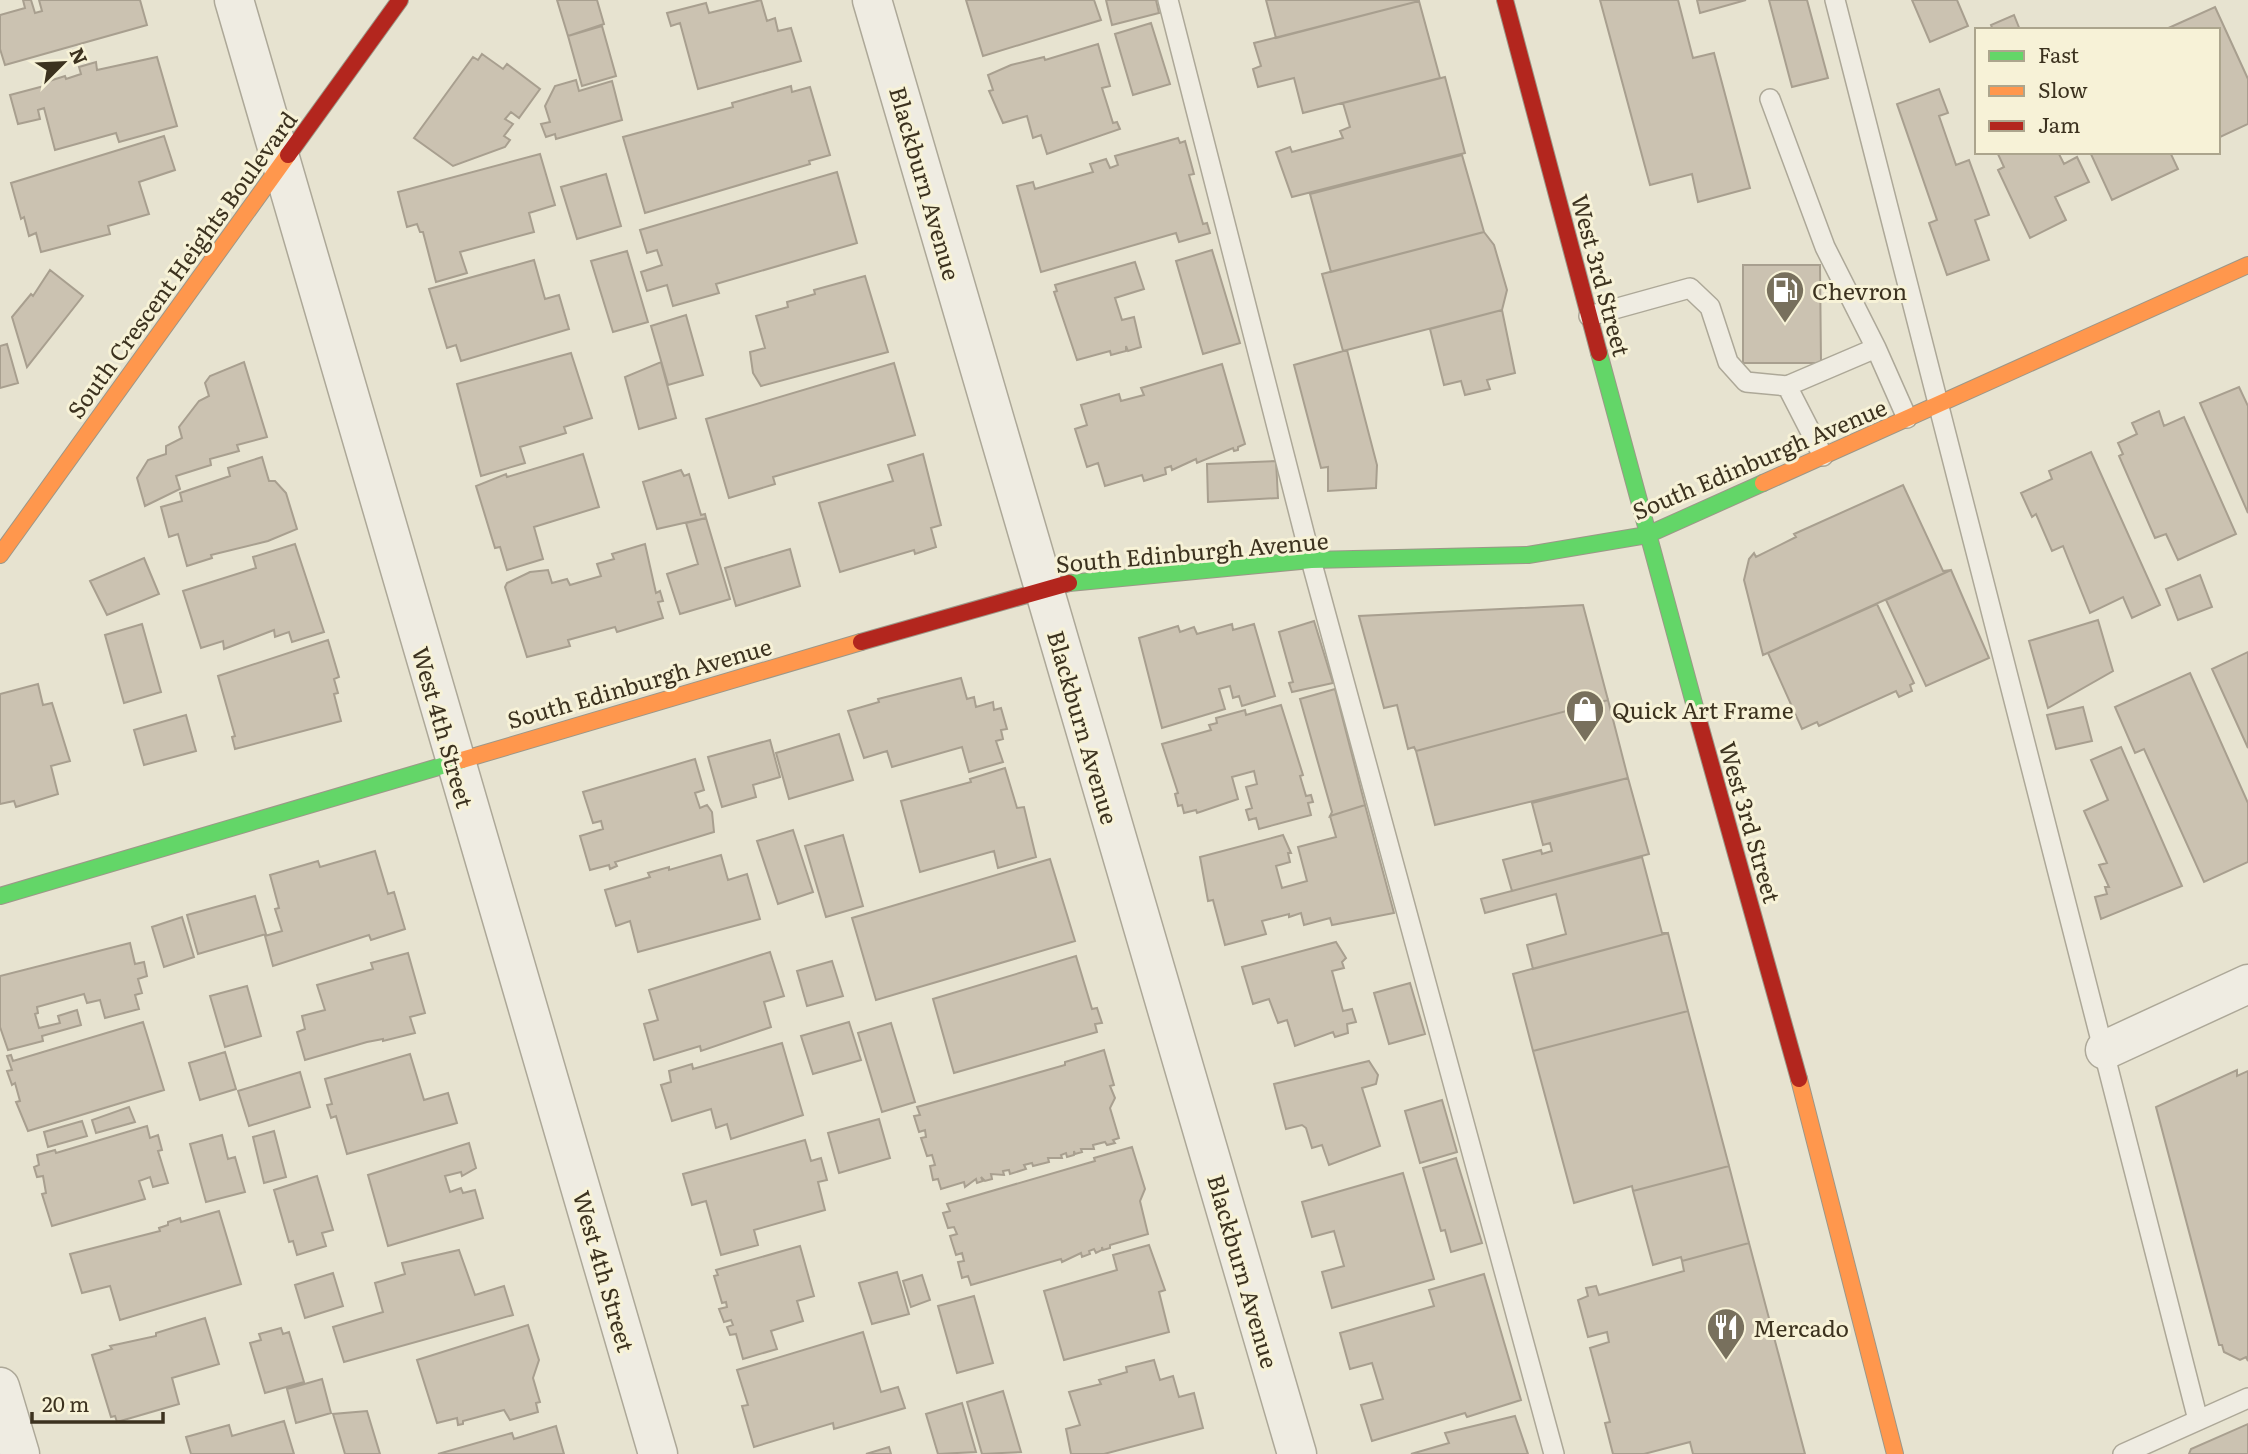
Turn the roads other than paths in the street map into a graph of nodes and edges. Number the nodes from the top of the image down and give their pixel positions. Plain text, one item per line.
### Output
1 (234, 0) edge
2 (400, 0) edge
3 (872, 0) edge
4 (1168, 0) edge
5 (1505, 0) edge
6 (1835, 0) edge
7 (1770, 99) dead end
8 (281, 168) junction
9 (2248, 265) edge
10 (1589, 316) junction
11 (1876, 348) junction
12 (1787, 386) junction
13 (1939, 404) junction
14 (1907, 418) junction
15 (1823, 456) junction
16 (1647, 535) junction
17 (0, 555) edge
18 (1311, 560) junction
19 (1044, 588) junction
20 (454, 760) junction
21 (0, 896) edge
22 (2248, 984) edge
23 (2105, 1050) junction
24 (0, 1387) edge
25 (2248, 1398) edge
26 (2199, 1420) junction
27 (20, 1454) edge
28 (658, 1454) edge
29 (1297, 1454) edge
30 (1554, 1454) edge
31 (1895, 1454) edge
32 (2123, 1454) edge

1 - 8 street, West 4th Street
2 - 8 street, South Crescent Heights Boulevard
3 - 19 street, Blackburn Avenue
4 - 18 lane
5 - 10 street, West 3rd Street
6 - 13 lane
7 - 11 lane
8 - 17 street, South Crescent Heights Boulevard
8 - 20 street, West 4th Street
9 - 13 street, South Edinburgh Avenue
10 - 12 lane
10 - 16 street, West 3rd Street
11 - 12 lane
11 - 14 lane
12 - 15 lane
13 - 14 street, South Edinburgh Avenue
13 - 23 lane
14 - 15 street, South Edinburgh Avenue
15 - 16 street, South Edinburgh Avenue
16 - 18 street, South Edinburgh Avenue
16 - 31 street, West 3rd Street
18 - 19 street, South Edinburgh Avenue
18 - 30 lane
19 - 20 street, South Edinburgh Avenue
19 - 29 street, Blackburn Avenue
20 - 21 street, South Edinburgh Avenue
20 - 28 street, West 4th Street
22 - 23 street
23 - 26 lane
24 - 27 street
25 - 26 lane
26 - 32 lane

